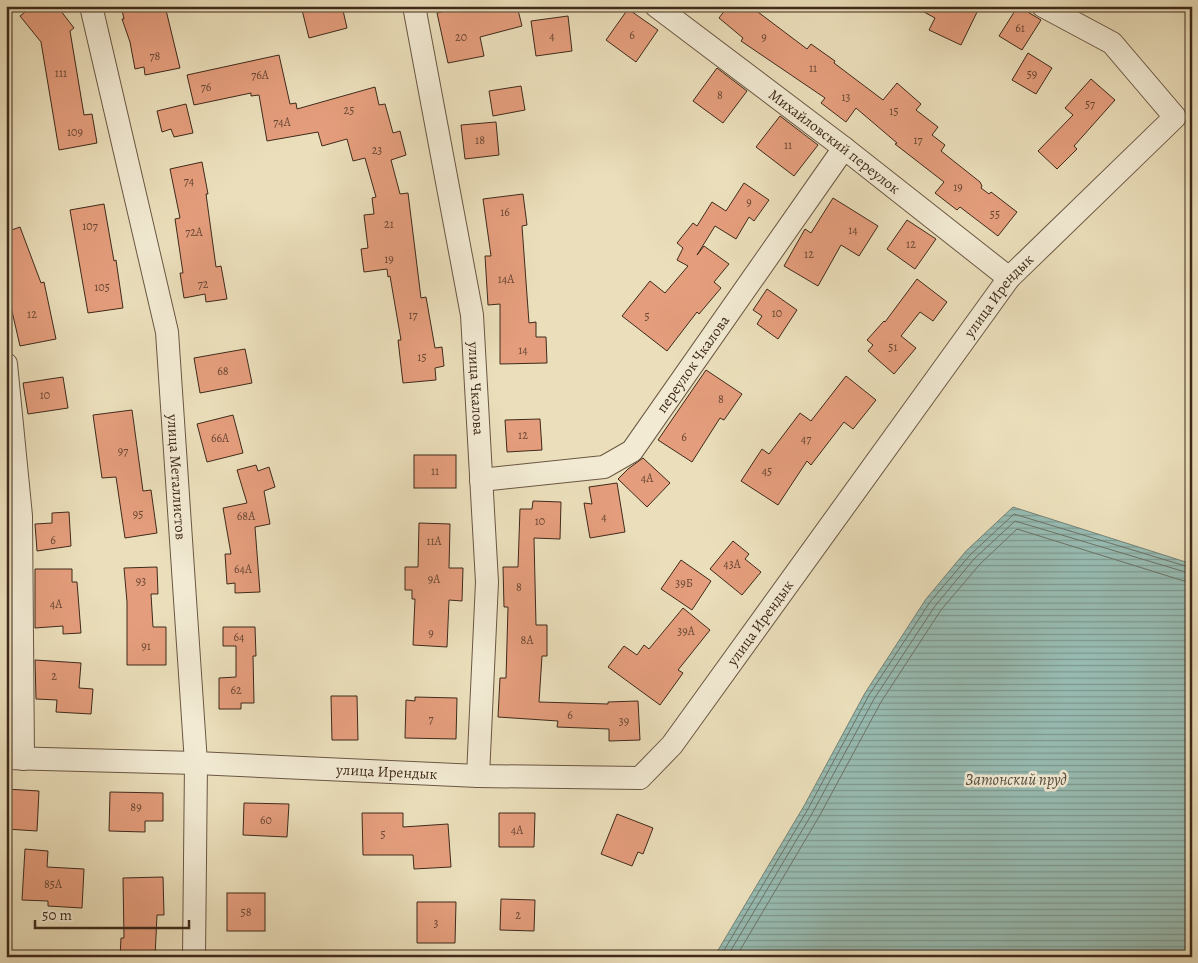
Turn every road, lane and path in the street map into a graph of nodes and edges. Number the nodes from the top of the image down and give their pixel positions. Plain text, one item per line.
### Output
1 (91, 6) edge
2 (414, 6) edge
3 (656, 6) edge
4 (1043, 6) edge
5 (1183, 122) edge
6 (844, 148) junction
7 (1009, 278) junction
8 (6, 364) edge
9 (481, 480) junction
10 (14, 758) edge
11 (196, 763) junction
12 (478, 776) junction
13 (194, 957) edge

1 - 11 street, улица Металлистов
2 - 9 street, улица Чкалова
3 - 6 street, Михайловский переулок
4 - 5 street, улица Ирендык
5 - 7 street, улица Ирендык
6 - 7 street, Михайловский переулок
6 - 9 street, переулок Чкалова
7 - 12 street, улица Ирендык
8 - 10 street
9 - 12 street, улица Чкалова
10 - 11 street, улица Ирендык
11 - 12 street, улица Ирендык
11 - 13 street, улица Металлистов

